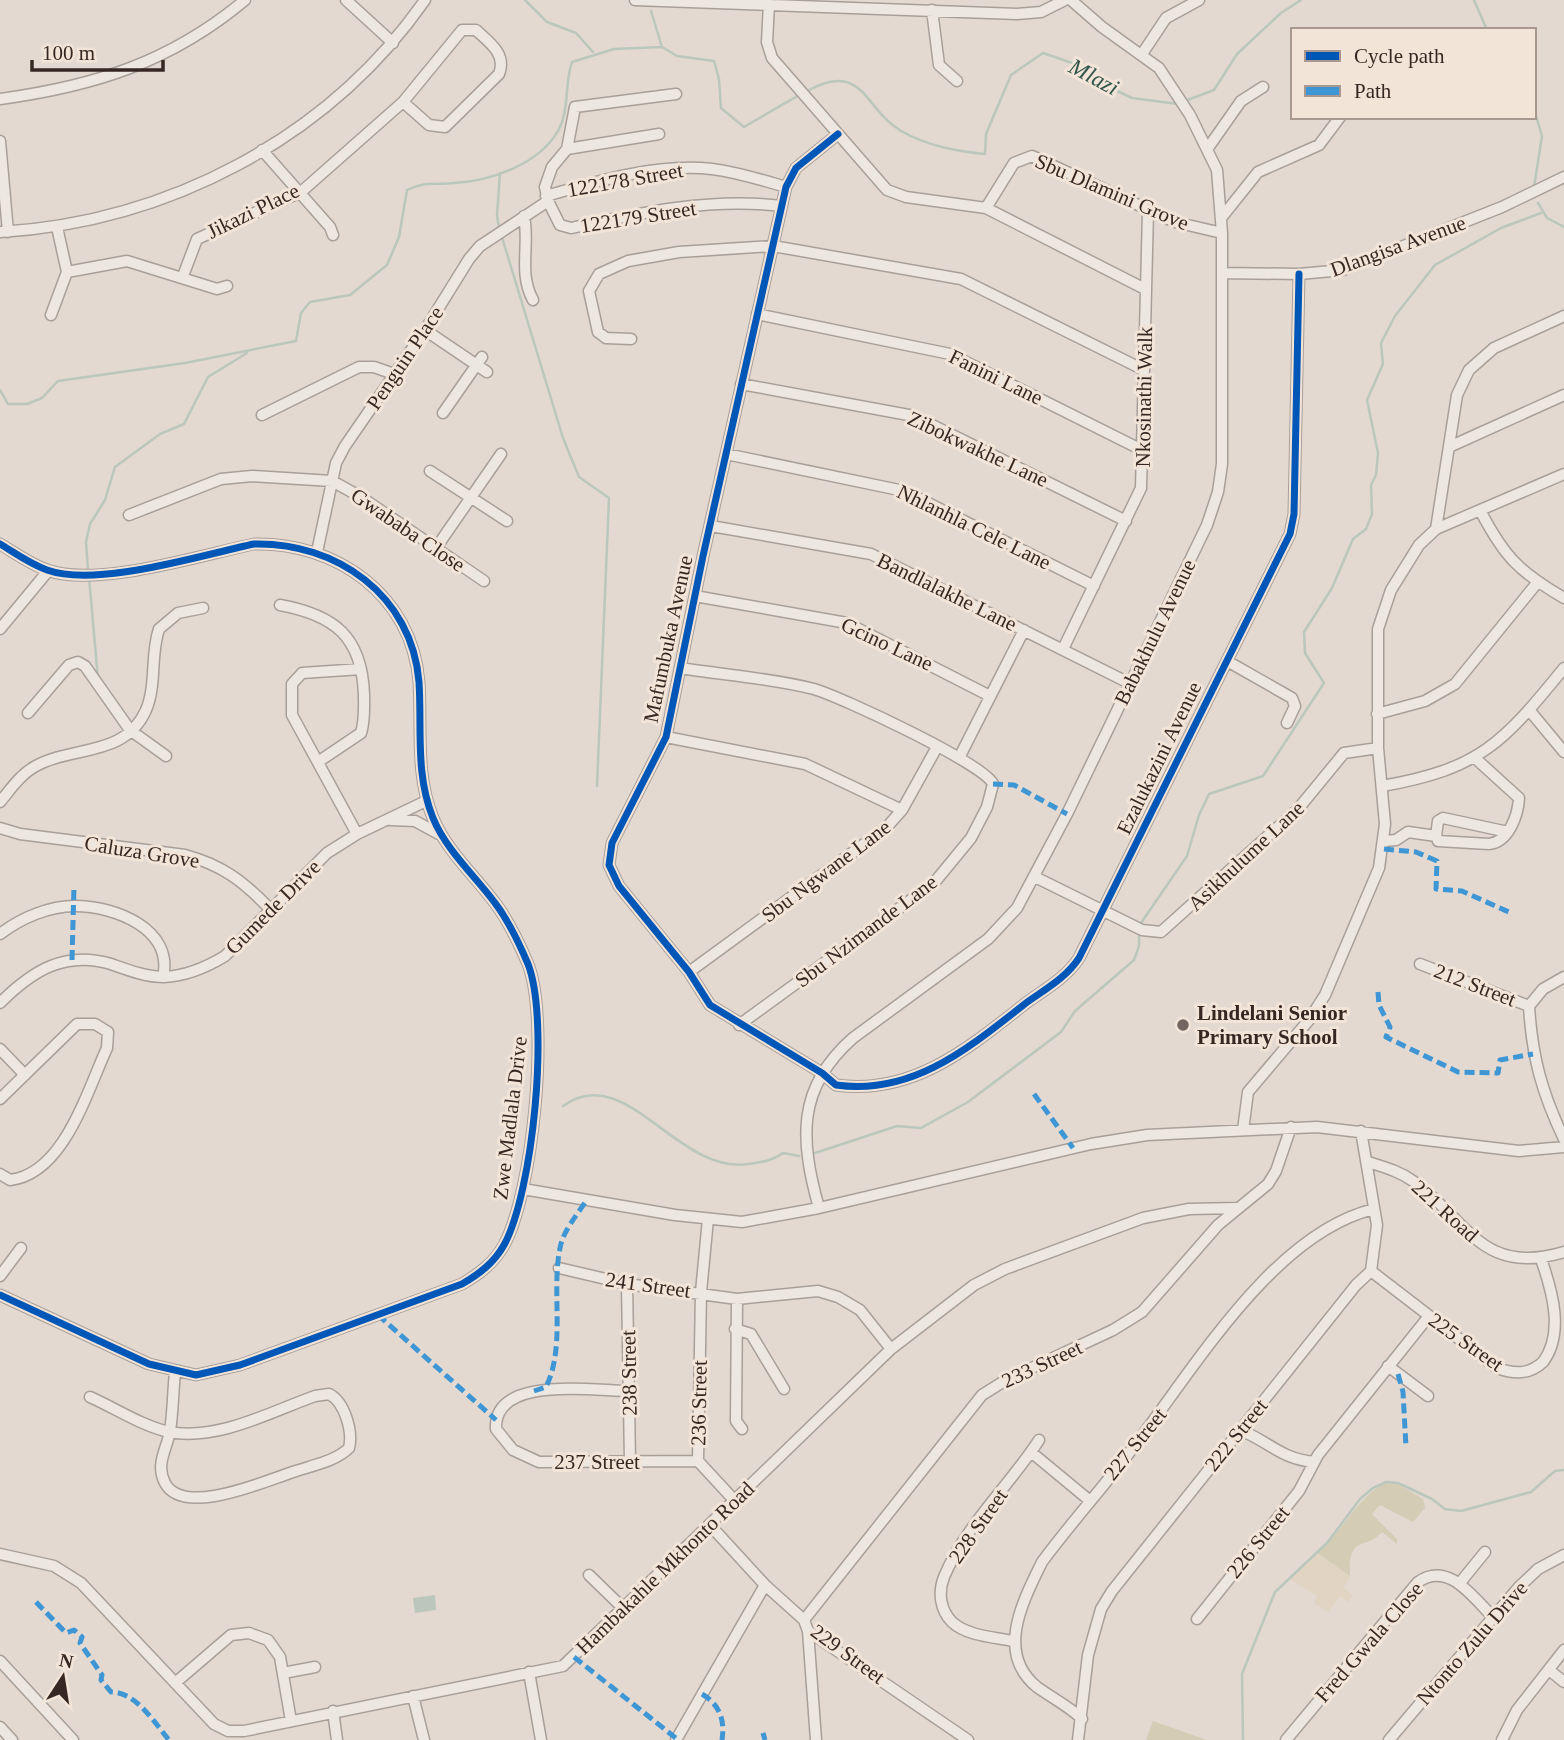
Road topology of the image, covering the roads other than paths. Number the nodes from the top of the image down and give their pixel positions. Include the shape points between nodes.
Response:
1 (246, 0) edge
2 (346, 0) edge
3 (425, 0) edge
4 (635, 0) edge
5 (1065, 0) edge
6 (1071, 0) edge
7 (1199, 0) edge
8 (737, 2) edge
9 (769, 4) junction
10 (878, 4) edge
11 (949, 5) edge
12 (932, 10) junction
13 (393, 43) junction
14 (1142, 54) junction
15 (957, 81) dead end
16 (1263, 87) dead end
17 (676, 94) dead end
18 (0, 99) edge
19 (403, 102) junction
20 (1338, 119) edge
21 (659, 134) dead end
22 (838, 134) junction
23 (0, 141) edge
24 (1208, 148) junction
25 (567, 149) junction
26 (262, 150) junction
27 (1564, 177) edge
28 (786, 187) junction
29 (301, 192) junction
30 (547, 198) junction
31 (781, 206) junction
32 (986, 208) junction
33 (1148, 211) junction
34 (524, 216) junction
35 (1222, 217) junction
36 (57, 227) junction
37 (4, 232) edge
38 (1222, 233) junction
39 (333, 235) dead end
40 (773, 246) junction
41 (67, 272) junction
42 (1222, 274) junction
43 (1299, 274) junction
44 (183, 276) junction
45 (227, 286) dead end
46 (1145, 289) junction
47 (533, 300) dead end
48 (757, 314) junction
49 (51, 315) dead end
50 (1564, 316) edge
51 (425, 330) junction
52 (631, 339) dead end
53 (479, 361) junction
54 (1144, 370) junction
55 (488, 372) dead end
56 (394, 374) junction
57 (741, 384) junction
58 (1564, 395) edge
59 (443, 413) dead end
60 (262, 415) dead end
61 (1449, 447) junction
62 (1144, 451) junction
63 (501, 454) dead end
64 (726, 454) junction
65 (430, 471) dead end
66 (1564, 474) edge
67 (332, 481) junction
68 (470, 496) junction
69 (1481, 512) junction
70 (129, 515) dead end
71 (507, 521) dead end
72 (1126, 521) junction
73 (711, 526) junction
74 (1436, 529) junction
75 (0, 544) edge
76 (436, 548) junction
77 (317, 552) junction
78 (48, 571) junction
79 (484, 581) dead end
80 (1537, 583) junction
81 (1094, 586) junction
82 (695, 596) junction
83 (1564, 598) edge
84 (280, 606) dead end
85 (203, 608) dead end
86 (0, 629) edge
87 (1024, 630) junction
88 (1063, 649) junction
89 (1227, 661) junction
90 (680, 668) junction
91 (1564, 668) edge
92 (361, 669) junction
93 (1131, 684) junction
94 (990, 696) junction
95 (1530, 711) junction
96 (27, 713) dead end
97 (1377, 714) junction
98 (1287, 723) dead end
99 (130, 730) junction
100 (666, 737) junction
101 (937, 747) junction
102 (1378, 748) junction
103 (1564, 752) edge
104 (166, 756) dead end
105 (960, 758) junction
106 (1475, 758) junction
107 (317, 762) junction
108 (1382, 786) junction
109 (426, 801) junction
110 (0, 802) edge
111 (902, 810) junction
112 (387, 820) junction
113 (0, 828) edge
114 (1508, 832) junction
115 (357, 834) junction
116 (442, 836) junction
117 (1437, 836) junction
118 (1385, 841) junction
119 (1035, 877) junction
120 (269, 908) junction
121 (1102, 912) junction
122 (0, 934) edge
123 (1420, 964) dead end
124 (689, 972) junction
125 (163, 977) junction
126 (1564, 977) edge
127 (0, 1003) edge
128 (1529, 1006) junction
129 (739, 1025) junction
130 (0, 1049) edge
131 (822, 1073) junction
132 (25, 1075) junction
133 (0, 1099) edge
134 (1291, 1127) junction
135 (1243, 1129) junction
136 (1361, 1131) junction
137 (1564, 1139) edge
138 (1564, 1147) edge
139 (1368, 1162) junction
140 (0, 1174) edge
141 (523, 1189) junction
142 (819, 1208) junction
143 (1237, 1209) junction
144 (1374, 1209) junction
145 (708, 1219) junction
146 (21, 1248) dead end
147 (1564, 1252) edge
148 (1541, 1259) junction
149 (559, 1268) dead end
150 (1371, 1271) junction
151 (0, 1276) edge
152 (627, 1284) junction
153 (701, 1292) junction
154 (0, 1295) edge
155 (737, 1300) junction
156 (1429, 1316) junction
157 (735, 1329) junction
158 (891, 1349) junction
159 (1388, 1366) junction
160 (175, 1372) junction
161 (784, 1389) dead end
162 (629, 1391) junction
163 (1428, 1396) dead end
164 (90, 1397) dead end
165 (742, 1429) dead end
166 (1240, 1430) junction
167 (170, 1432) junction
168 (1040, 1440) dead end
169 (1031, 1452) junction
170 (698, 1461) junction
171 (630, 1462) junction
172 (1314, 1462) junction
173 (734, 1500) junction
174 (1090, 1500) junction
175 (710, 1525) junction
176 (1485, 1552) dead end
177 (0, 1554) edge
178 (1564, 1555) edge
179 (589, 1575) dead end
180 (1459, 1584) junction
181 (765, 1585) junction
182 (624, 1609) junction
183 (1493, 1616) junction
184 (1197, 1619) dead end
185 (806, 1625) junction
186 (1013, 1641) junction
187 (1564, 1650) edge
188 (0, 1661) edge
189 (315, 1667) dead end
190 (1549, 1670) junction
191 (529, 1672) junction
192 (283, 1673) junction
193 (1564, 1682) edge
194 (175, 1683) junction
195 (413, 1696) junction
196 (333, 1712) junction
197 (1082, 1719) junction
198 (291, 1721) junction
199 (0, 1727) edge
200 (227, 1735) edge
201 (12, 1740) edge
202 (73, 1740) edge
203 (337, 1740) edge
204 (424, 1740) edge
205 (541, 1740) edge
206 (676, 1740) edge
207 (816, 1740) edge
208 (968, 1740) edge
209 (1078, 1740) edge
210 (1286, 1740) edge
211 (1389, 1740) edge
212 (1502, 1740) edge

1 - 18 street via 197,36 130,69 61,91
2 - 13 street
3 - 13 street
4 - 8 street
5 - 11 street via 1031,14
6 - 14 street, Babakhulu Avenue
7 - 14 street via 1167,18
8 - 9 street
9 - 10 street
9 - 22 street via 767,42 772,58
10 - 12 street
11 - 12 street
12 - 15 street via 939,65
13 - 26 street via 320,112
14 - 24 street, Babakhulu Avenue via 1160,68
16 - 24 street via 1241,101
17 - 25 street via 575,107
19 - 19 street, Jikazi Place via 429,125 445,127 499,74 498,50 476,30 462,30
19 - 29 street, Jikazi Place
20 - 35 street via 1318,145 1258,172
21 - 25 street
22 - 28 street, Mafumbuka Avenue via 796,168
22 - 32 street via 887,190
23 - 37 street
24 - 35 street, Babakhulu Avenue via 1217,170
25 - 30 street via 547,177
26 - 29 street
26 - 36 street via 223,174 164,199
27 - 43 street, Dlangisa Avenue via 1502,207 1343,270
28 - 30 street, 122178 Street via 726,171 690,169 599,181
28 - 31 street, Mafumbuka Avenue
29 - 39 street
29 - 44 street, Jikazi Place via 197,239
30 - 31 street, 122179 Street via 560,225 571,228 686,207
30 - 34 street, Penguin Place
31 - 40 street, Mafumbuka Avenue
32 - 33 street, Sbu Dlamini Grove via 1014,163 1032,156
32 - 46 street
33 - 38 street, Sbu Dlamini Grove
33 - 46 street, Nkosinathi Walk
34 - 47 street via 524,277
34 - 51 street, Penguin Place via 468,259
35 - 38 street, Babakhulu Avenue
36 - 37 street
36 - 41 street
38 - 42 street, Babakhulu Avenue
40 - 48 street, Mafumbuka Avenue
40 - 52 street via 663,254 628,261 598,274 589,291 598,332 606,338
40 - 54 street via 961,279
41 - 44 street via 127,261
41 - 49 street
42 - 43 street, Dlangisa Avenue
42 - 93 street, Babakhulu Avenue via 1218,492 1207,525
43 - 89 street, Ezalukazini Avenue via 1293,524
44 - 45 street via 216,289
46 - 54 street, Nkosinathi Walk
48 - 57 street, Mafumbuka Avenue
48 - 62 street, Fanini Lane via 950,354
50 - 61 street via 1494,348 1469,370 1457,395
51 - 53 street
51 - 56 street, Penguin Place
53 - 55 street
53 - 59 street
54 - 62 street, Nkosinathi Walk
56 - 60 street via 359,367
56 - 67 street, Penguin Place via 339,455
57 - 64 street, Mafumbuka Avenue
57 - 72 street, Zibokwakhe Lane via 921,419
58 - 61 street
61 - 74 street
62 - 72 street, Nkosinathi Walk via 1141,488
63 - 68 street
64 - 73 street, Mafumbuka Avenue
64 - 81 street, Nhlanhla Cele Lane via 904,491
65 - 68 street
66 - 69 street
67 - 70 street via 252,476 221,479
67 - 76 street, Gwababa Close
67 - 77 street, Penguin Place
68 - 71 street
68 - 76 street
69 - 74 street
69 - 80 street via 1511,562
72 - 81 street, Nkosinathi Walk
73 - 82 street, Mafumbuka Avenue
73 - 87 street, Bandlalakhe Lane via 871,554
74 - 97 street via 1419,545 1385,604 1376,646
75 - 78 street, Zwe Madlala Drive
76 - 79 street, Gwababa Close
77 - 78 street, Zwe Madlala Drive via 254,544 110,574
77 - 109 street, Zwe Madlala Drive via 359,573 381,593 407,635 419,681
78 - 86 street
80 - 83 street
80 - 97 street via 1455,684 1425,701
81 - 88 street, Nkosinathi Walk
82 - 90 street, Mafumbuka Avenue
82 - 94 street, Gcino Lane via 847,622
84 - 92 street via 306,610 331,622 350,642
85 - 99 street via 177,613 159,629 151,696 144,714
87 - 88 street, Bandlalakhe Lane
87 - 94 street
88 - 93 street, Bandlalakhe Lane
89 - 98 street via 1292,698 1295,706
89 - 121 street, Ezalukazini Avenue
90 - 100 street, Mafumbuka Avenue
90 - 101 street via 812,689 864,709
91 - 95 street
92 - 107 street via 365,709 361,733
92 - 107 street via 311,671 292,684 292,715
93 - 119 street, Babakhulu Avenue
94 - 105 street
95 - 103 street
95 - 106 street
96 - 99 street via 69,665 78,662
97 - 102 street
99 - 104 street
99 - 110 street via 110,745 36,765
100 - 111 street via 805,764
100 - 124 street, Mafumbuka Avenue via 612,843 609,865 619,886
101 - 105 street
101 - 111 street, Sbu Ngwane Lane
102 - 108 street
102 - 121 street, Asikhulume Lane via 1344,753 1298,809 1166,930 1149,932
105 - 129 street, Sbu Nzimande Lane via 987,774 993,784 971,838 933,883
106 - 108 street via 1433,776
106 - 114 street via 1519,797
107 - 115 street
108 - 118 street
109 - 112 street, Gumede Drive
109 - 116 street, Zwe Madlala Drive
111 - 124 street, Sbu Ngwane Lane via 886,828
112 - 115 street, Gumede Drive
112 - 116 street via 415,821
113 - 120 street, Caluza Grove via 185,855 243,881
114 - 117 street via 1497,842 1482,844 1438,841
114 - 117 street via 1449,818 1438,821
115 - 120 street, Gumede Drive via 327,853
116 - 141 street, Zwe Madlala Drive via 501,911 529,967 540,1049
117 - 118 street via 1408,832
118 - 135 street via 1380,868 1333,979 1309,1020 1248,1092
119 - 121 street, Asikhulume Lane
119 - 131 street, Babakhulu Avenue via 998,930 853,1038
120 - 125 street, Gumede Drive via 225,956 187,974
121 - 131 street, Ezalukazini Avenue via 1073,967 950,1061 901,1081 865,1087 836,1085
122 - 125 street via 51,910 75,906 106,909 153,934 164,954
123 - 128 street, 212 Street
124 - 129 street, Mafumbuka Avenue via 710,1005
125 - 127 street, Gumede Drive via 99,961 63,961 31,974
126 - 128 street via 1543,989
128 - 137 street via 1543,1096
129 - 131 street, Mafumbuka Avenue
130 - 132 street
131 - 142 street, Babakhulu Avenue via 805,1126 807,1166
132 - 133 street
132 - 140 street via 77,1024 95,1024 108,1032 107,1048 55,1155 19,1179
134 - 135 street
134 - 136 street
134 - 143 street, 233 Street via 1268,1184
135 - 142 street via 1115,1139
136 - 138 street via 1518,1151
136 - 139 street
139 - 144 street
139 - 148 street, 221 Road via 1415,1182 1460,1228 1485,1246 1514,1257
141 - 145 street
141 - 160 street, Zwe Madlala Drive via 503,1247 492,1262 462,1284 215,1373
142 - 145 street via 742,1222
143 - 158 street, Hambakahle Mkhonto Road via 1189,1209 1143,1217 1005,1269 974,1285
143 - 185 street, 233 Street via 1142,1312 982,1395
144 - 150 street via 1376,1243
144 - 174 street, 227 Street via 1325,1228 1268,1276
145 - 153 street, 236 Street
146 - 151 street
147 - 148 street, 221 Road
148 - 156 street, 225 Street via 1560,1328 1552,1354 1538,1367 1511,1373 1497,1368
149 - 152 street, 241 Street
150 - 156 street, 225 Street
150 - 166 street, 222 Street
152 - 153 street, 241 Street
152 - 162 street, 238 Street
153 - 155 street, 241 Street
153 - 170 street, 236 Street
154 - 160 street, Zwe Madlala Drive via 125,1354
155 - 157 street
155 - 158 street, 241 Street via 805,1290 828,1294 860,1310
156 - 159 street, 226 Street
157 - 161 street via 751,1334
157 - 165 street via 736,1421
158 - 173 street, Hambakahle Mkhonto Road
159 - 163 street
159 - 172 street, 226 Street
160 - 167 street
162 - 171 street, 238 Street
162 - 171 street, 237 Street via 534,1391 507,1400 496,1429 502,1440 526,1458 552,1464
164 - 167 street
166 - 172 street via 1266,1441 1291,1460
166 - 197 street, 222 Street via 1101,1609 1088,1655
167 - 167 street via 161,1473 169,1489 187,1496 230,1494 326,1461 345,1452 351,1436 338,1401 323,1394 210,1432
168 - 169 street, 228 Street
169 - 174 street
169 - 186 street, 228 Street via 957,1553 940,1592 945,1612 958,1626
170 - 171 street, 237 Street
170 - 173 street, 236 Street
172 - 184 street, 226 Street via 1299,1491
173 - 175 street, Hambakahle Mkhonto Road
174 - 186 street, 227 Street via 1042,1562 1021,1609
175 - 181 street, 229 Street
175 - 182 street, Hambakahle Mkhonto Road
176 - 180 street
177 - 194 street, Hambakahle Mkhonto Road via 67,1572
178 - 183 street, Ntonto Zulu Drive via 1538,1569
179 - 182 street
180 - 183 street, Fred Gwala Close
180 - 210 street, Fred Gwala Close via 1437,1574 1418,1582
181 - 185 street, 229 Street
181 - 206 street
182 - 191 street, Hambakahle Mkhonto Road via 563,1666
183 - 211 street, Ntonto Zulu Drive
185 - 207 street
185 - 208 street, 229 Street
186 - 197 street via 1027,1677
187 - 190 street
188 - 202 street
189 - 192 street
190 - 193 street
190 - 212 street via 1517,1710
191 - 195 street, Hambakahle Mkhonto Road
191 - 205 street
192 - 194 street via 280,1657 268,1640 237,1633
192 - 198 street
194 - 200 street, Hambakahle Mkhonto Road
195 - 196 street, Hambakahle Mkhonto Road
195 - 204 street
196 - 198 street, Hambakahle Mkhonto Road
196 - 203 street
197 - 209 street, 222 Street
198 - 200 street, Hambakahle Mkhonto Road
199 - 201 street

